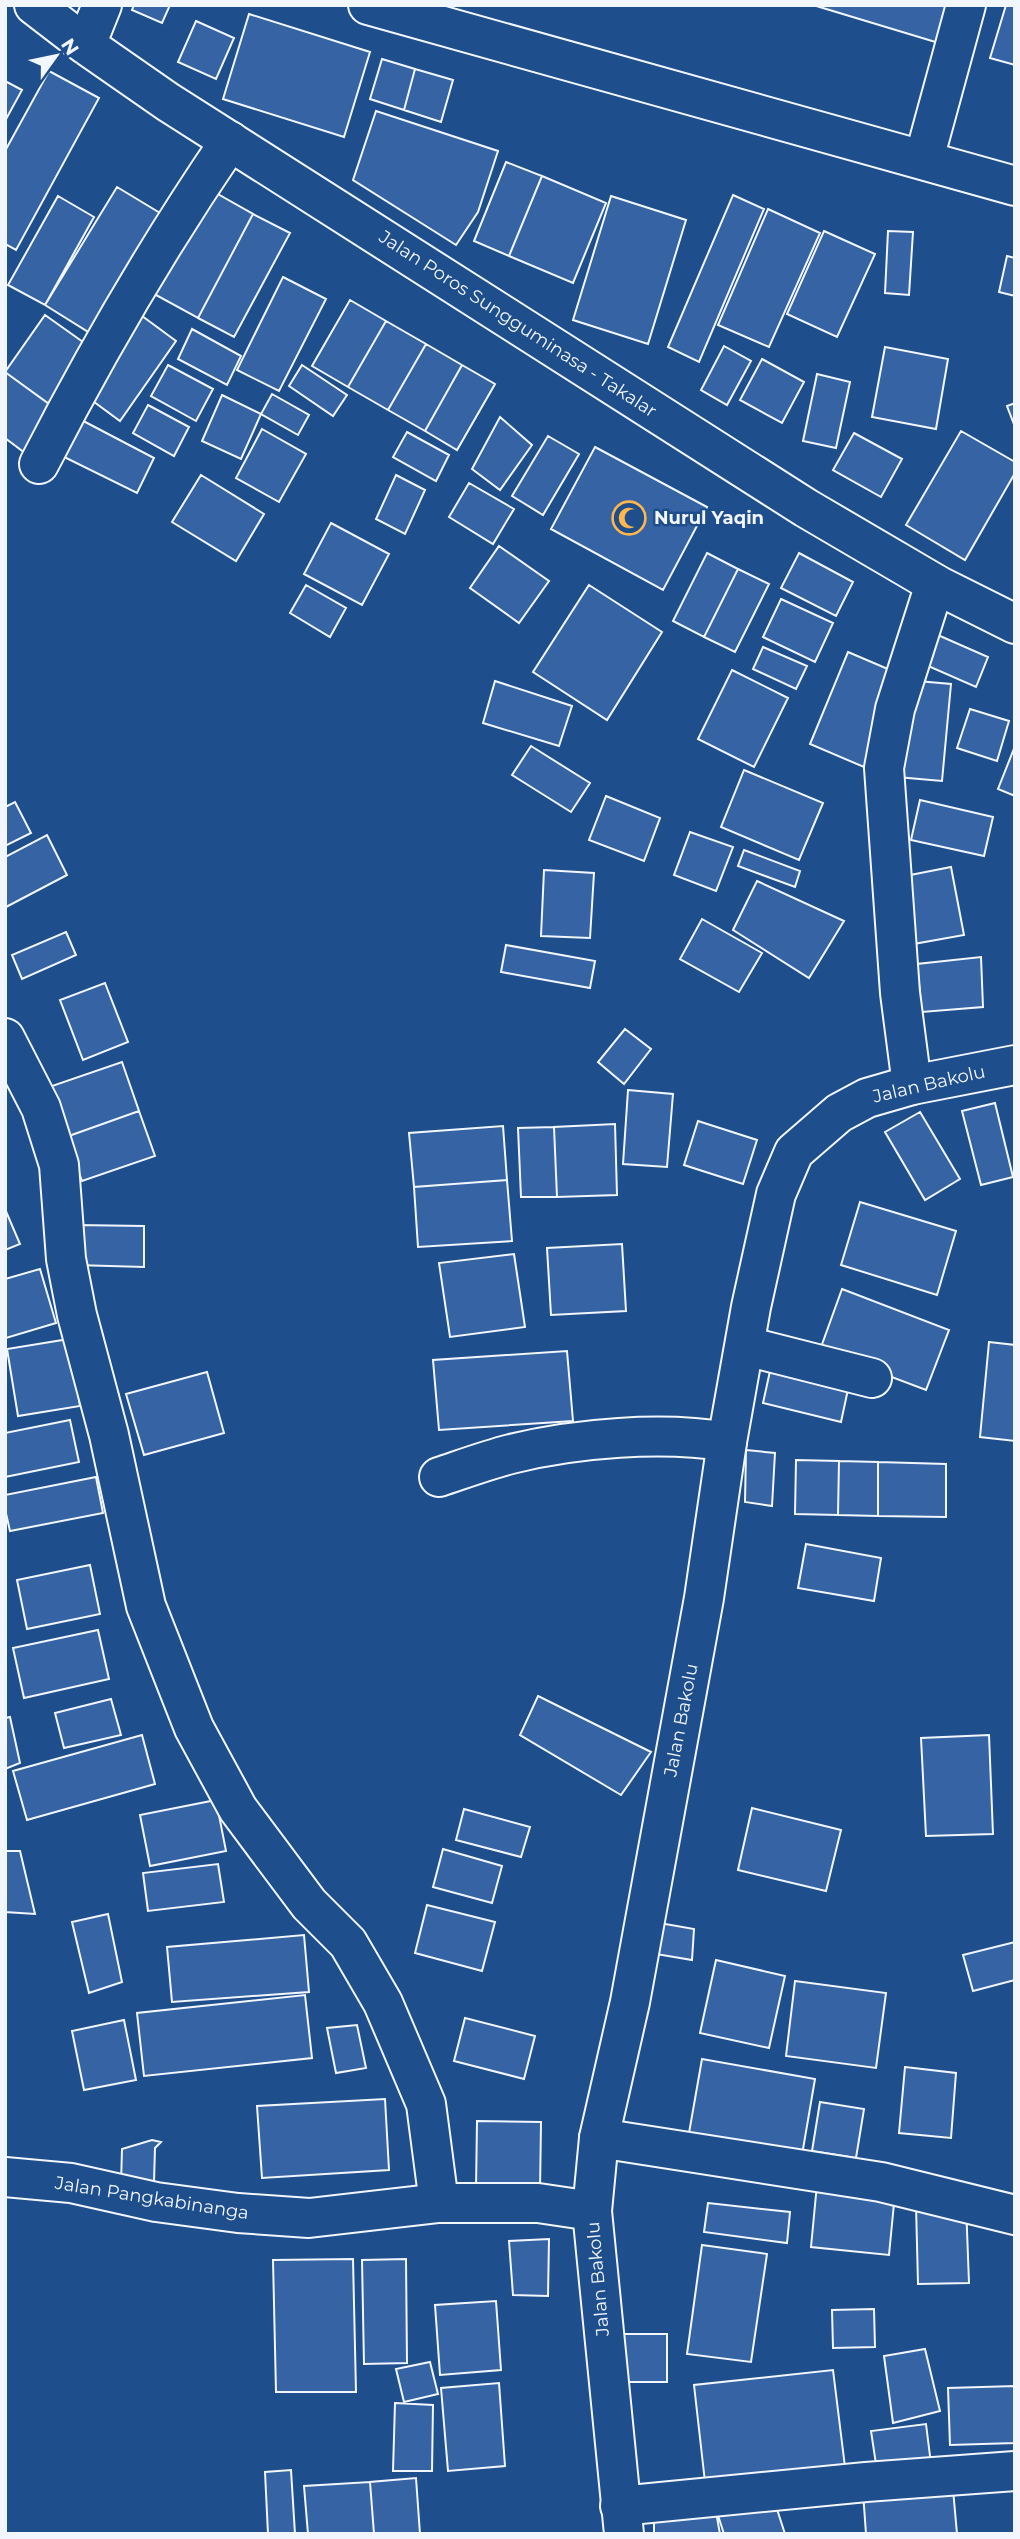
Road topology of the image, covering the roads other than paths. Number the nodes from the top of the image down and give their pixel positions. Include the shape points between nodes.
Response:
1 (34, 5) edge
2 (102, 5) edge
3 (368, 5) edge
4 (966, 5) edge
5 (86, 46) junction
6 (230, 141) junction
7 (924, 159) junction
8 (1015, 186) edge
9 (39, 464) dead end
10 (935, 584) junction
11 (1015, 624) edge
12 (5, 1038) edge
13 (1015, 1065) edge
14 (910, 1067) junction
15 (746, 1346) junction
16 (872, 1378) dead end
17 (721, 1441) junction
18 (439, 1476) dead end
19 (599, 2138) junction
20 (5, 2177) edge
21 (439, 2203) junction
22 (564, 2207) junction
23 (1015, 2215) edge
24 (1015, 2471) edge
25 (622, 2520) edge

1 - 5 main road, Jalan Poros Sungguminasa - Takalar
2 - 5 main road
3 - 7 main road
4 - 7 main road
5 - 6 main road, Jalan Poros Sungguminasa - Takalar
6 - 9 main road via 89,366
6 - 10 main road, Jalan Poros Sungguminasa - Takalar via 806,508
7 - 8 main road
10 - 11 main road, Jalan Poros Sungguminasa - Takalar
10 - 14 main road via 895,709 884,768 900,993
12 - 21 main road via 41,1108 59,1165 66,1259 146,1606 194,1728 238,1809 309,1904 348,1943 383,2003 426,2104
13 - 14 main road, Jalan Bakolu
14 - 15 main road, Jalan Bakolu via 839,1113 794,1152 776,1194
15 - 16 main road
15 - 17 main road, Jalan Bakolu
17 - 18 main road via 677,1436 562,1443
17 - 19 main road, Jalan Bakolu via 704,1598 630,2002
19 - 22 main road, Jalan Bakolu
19 - 23 main road via 881,2182
20 - 21 main road, Jalan Pangkabinanga via 71,2183 183,2206 309,2218
21 - 22 main road, Jalan Pangkabinanga
22 - 25 main road, Jalan Bakolu
24 - 25 main road via 852,2483

